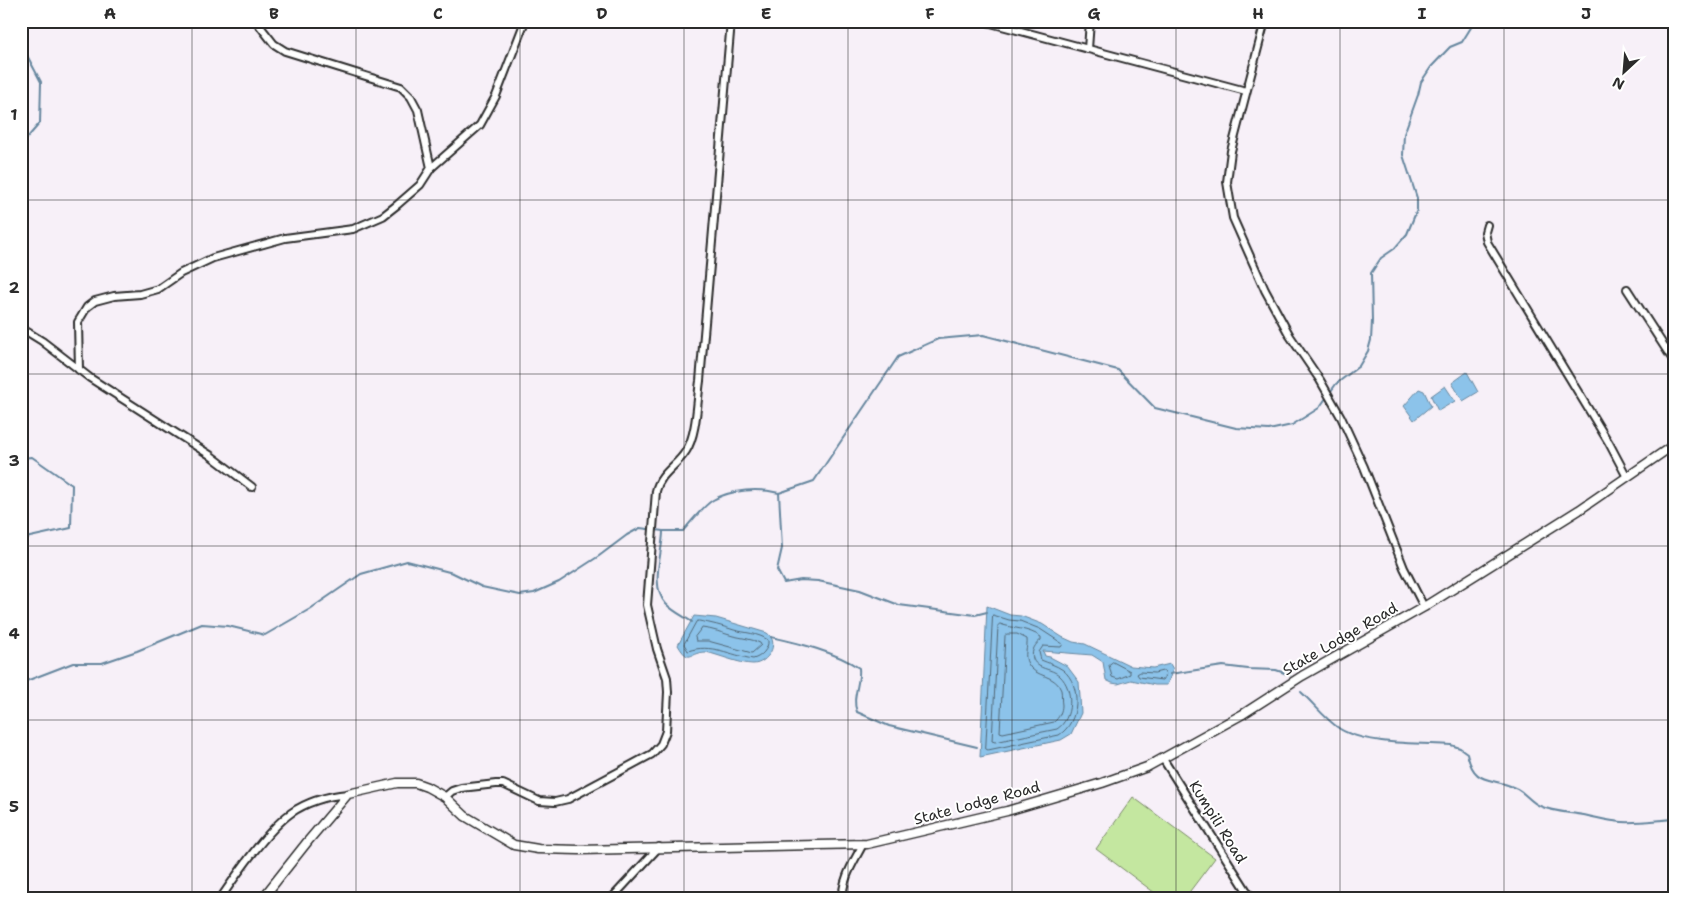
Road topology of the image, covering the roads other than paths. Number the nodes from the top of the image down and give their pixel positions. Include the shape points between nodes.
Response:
1 (256, 21) edge
2 (525, 21) edge
3 (731, 21) edge
4 (983, 21) edge
5 (1090, 21) edge
6 (1265, 21) edge
7 (1088, 49) junction
8 (1246, 91) junction
9 (431, 168) junction
10 (1486, 226) dead end
11 (1627, 289) dead end
12 (21, 328) edge
13 (1675, 363) edge
14 (79, 370) junction
15 (1675, 444) edge
16 (1627, 477) junction
17 (252, 487) dead end
18 (1424, 607) junction
19 (1163, 758) junction
20 (348, 794) junction
21 (445, 797) junction
22 (863, 844) junction
23 (659, 848) junction
24 (220, 899) edge
25 (262, 899) edge
26 (611, 899) edge
27 (843, 899) edge
28 (1252, 899) edge

1 - 9 street via 274,44 285,51 401,87 418,110
2 - 9 street via 496,96 480,125
3 - 21 street via 700,381 692,439 687,450 658,483 652,536 647,605 667,678 664,737 652,754 561,802 539,801 503,784 461,788
4 - 7 street
5 - 7 street
6 - 8 street
7 - 8 street
8 - 18 street via 1227,182 1233,218 1257,274 1286,328 1341,417 1404,568
9 - 14 street via 420,185 383,216 367,224 344,231 285,238 213,258 181,273 158,289 95,301 86,307 78,322
10 - 16 street via 1487,242 1610,443
11 - 13 street
12 - 14 street
14 - 17 street via 202,450
15 - 16 street, State Lodge Road
16 - 18 street, State Lodge Road
18 - 19 street, State Lodge Road
19 - 22 street, State Lodge Road via 1102,783 1007,811
19 - 28 street, Kumpili Road
20 - 21 street, State Lodge Road via 397,783 416,783
20 - 24 street via 314,800 290,814 257,849
20 - 25 street
21 - 23 street, State Lodge Road via 465,816 514,845 579,850
22 - 23 street, State Lodge Road
22 - 27 street via 850,871
23 - 26 street

